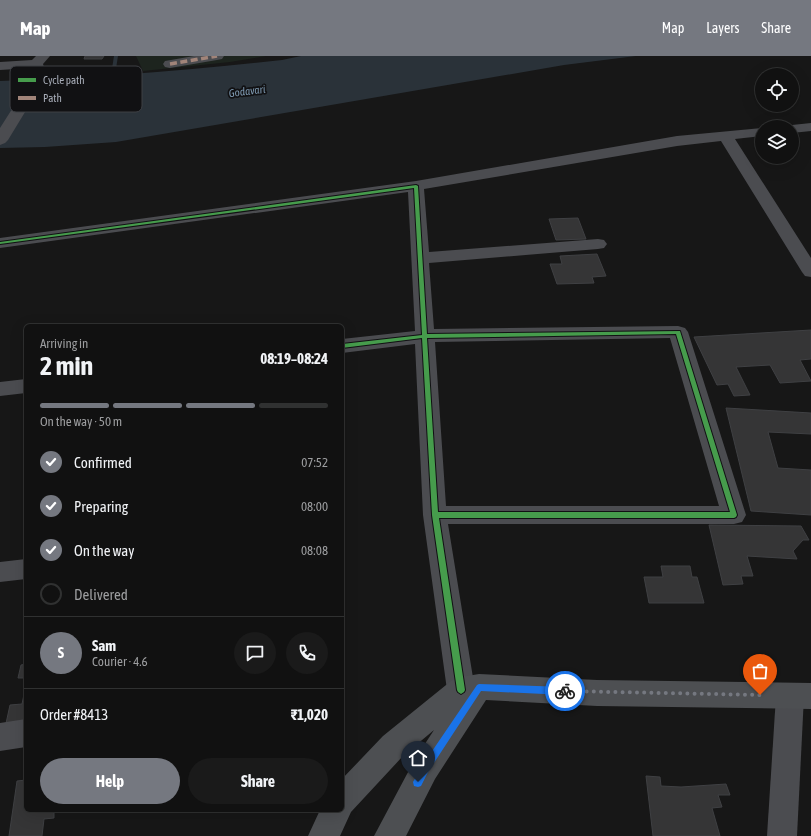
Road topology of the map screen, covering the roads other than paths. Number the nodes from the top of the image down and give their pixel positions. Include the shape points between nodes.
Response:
1 (217, 56) edge
2 (170, 64) dead end
3 (39, 65) edge
4 (0, 66) edge
5 (15, 112) edge
6 (811, 127) edge
7 (799, 128) edge
8 (755, 133) edge
9 (725, 136) junction
10 (0, 140) edge
11 (416, 186) junction
12 (0, 243) edge
13 (598, 244) dead end
14 (420, 258) junction
15 (811, 272) edge
16 (425, 336) junction
17 (344, 346) edge
18 (24, 386) edge
19 (0, 389) edge
20 (435, 515) junction
21 (24, 568) edge
22 (0, 572) edge
23 (470, 689) junction
24 (800, 696) edge
25 (24, 733) edge
26 (0, 736) edge
27 (344, 800) edge
28 (336, 812) edge
29 (323, 836) edge
30 (389, 836) edge
31 (782, 836) edge

1 - 2 street
3 - 4 street
5 - 10 street
6 - 7 street
8 - 9 street
9 - 11 street via 677,141
9 - 15 street
11 - 12 street
11 - 14 street
13 - 14 street
14 - 16 street
16 - 17 street
16 - 20 street
16 - 20 street via 678,332 734,515
18 - 19 street
20 - 23 street
21 - 22 street
23 - 24 main road
23 - 27 main road via 393,746
23 - 30 main road
24 - 31 street
25 - 26 street
28 - 29 main road

